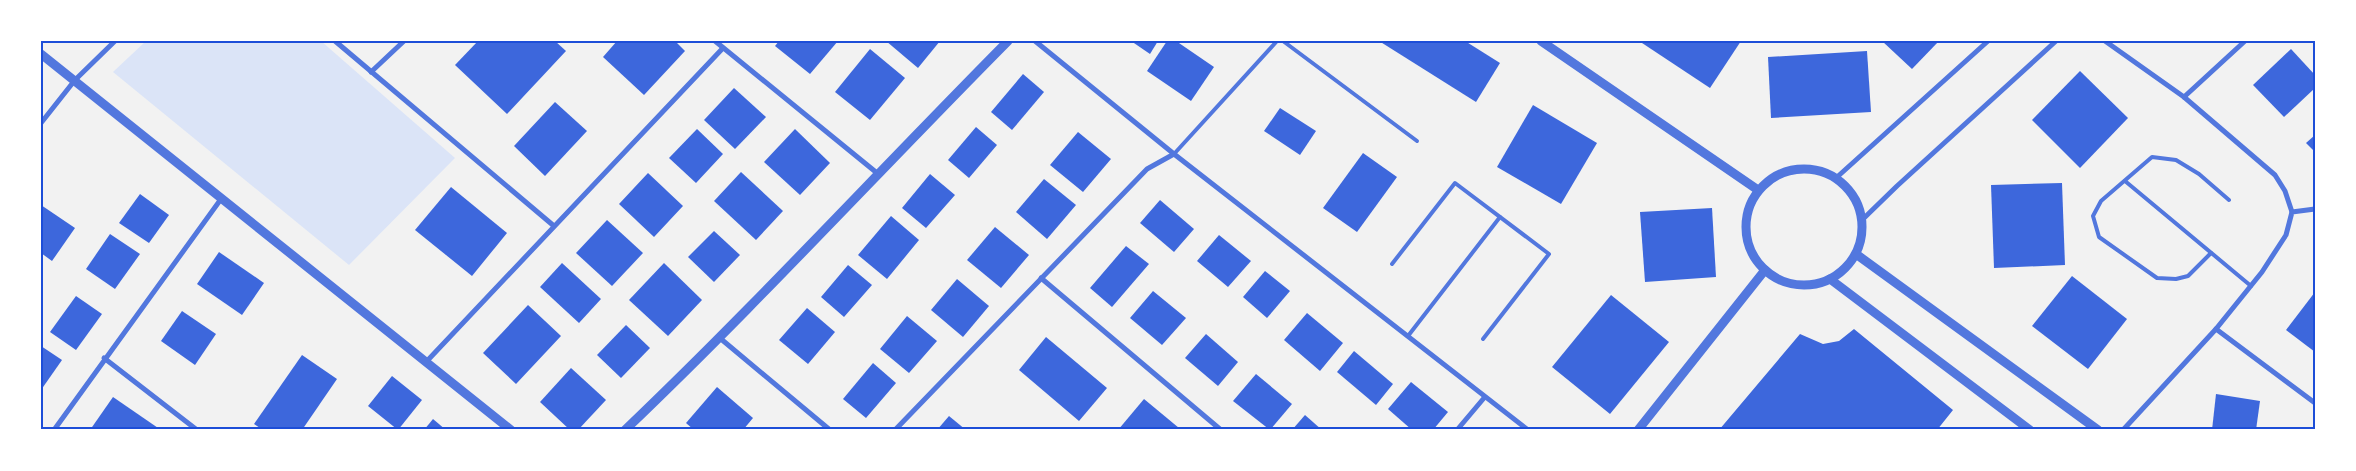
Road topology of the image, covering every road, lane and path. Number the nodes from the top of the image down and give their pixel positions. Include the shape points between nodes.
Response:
1 (115, 41) edge
2 (335, 41) edge
3 (404, 41) edge
4 (715, 41) edge
5 (1008, 41) edge
6 (1034, 41) edge
7 (1277, 41) edge
8 (1283, 41) edge
9 (1541, 41) edge
10 (1988, 41) edge
11 (2056, 41) edge
12 (2105, 41) edge
13 (2245, 41) edge
14 (723, 48) junction
15 (41, 54) edge
16 (371, 72) junction
17 (75, 80) junction
18 (2184, 97) junction
19 (41, 123) edge
20 (1417, 141) dead end
21 (1174, 154) junction
22 (877, 174) junction
23 (1836, 178) junction
24 (2125, 181) junction
25 (1758, 190) junction
26 (221, 198) junction
27 (2228, 200) dead end
28 (2315, 208) edge
29 (2292, 212) junction
30 (1500, 217) junction
31 (1862, 220) junction
32 (554, 226) junction
33 (2211, 253) junction
34 (1856, 254) junction
35 (1392, 264) dead end
36 (1765, 270) junction
37 (1041, 278) junction
38 (1830, 279) junction
39 (2251, 286) junction
40 (2216, 328) junction
41 (1408, 336) junction
42 (720, 339) junction
43 (1483, 339) dead end
44 (104, 358) junction
45 (427, 361) junction
46 (1484, 398) junction
47 (2315, 403) edge
48 (1215, 424) junction
49 (54, 430) edge
50 (197, 430) edge
51 (511, 430) edge
52 (625, 430) edge
53 (830, 430) edge
54 (895, 430) edge
55 (1210, 430) edge
56 (1222, 430) edge
57 (1456, 430) edge
58 (1528, 430) edge
59 (1638, 430) edge
60 (2030, 430) edge
61 (2098, 430) edge
62 (2122, 430) edge

1 - 17 street
2 - 16 street
3 - 16 street
4 - 14 street
5 - 22 street
6 - 21 street
7 - 21 lane
8 - 20 lane
9 - 25 street
10 - 23 street
11 - 31 street
12 - 18 street
13 - 18 street
14 - 22 street
14 - 32 street
15 - 17 street
16 - 32 street
17 - 19 street
17 - 26 street
18 - 29 street via 2275,175
21 - 37 street via 1147,169
21 - 41 street
22 - 42 street
23 - 25 street via 1804,168 1779,175
23 - 31 street via 1858,203
24 - 27 lane via 2152,157 2176,160 2199,174
24 - 33 lane
24 - 33 lane via 2101,201 2093,216 2099,237 2157,278 2188,276
25 - 36 street via 1750,202 1745,231 1748,246
26 - 44 street
26 - 45 street
28 - 29 street
29 - 39 street via 2286,235
30 - 35 lane via 1455,183
30 - 41 lane
30 - 43 lane via 1549,254
31 - 34 street via 1862,237
32 - 45 street
33 - 39 lane
34 - 38 street via 1841,273
34 - 61 street
36 - 38 street via 1779,280 1796,285 1813,285
36 - 59 street
37 - 48 street
37 - 54 street
38 - 60 street
39 - 40 street
40 - 47 street
40 - 62 street
41 - 46 street
42 - 52 street
42 - 53 street
44 - 49 street
44 - 50 street
45 - 51 street
46 - 57 street
46 - 58 street
48 - 55 street
48 - 56 street

